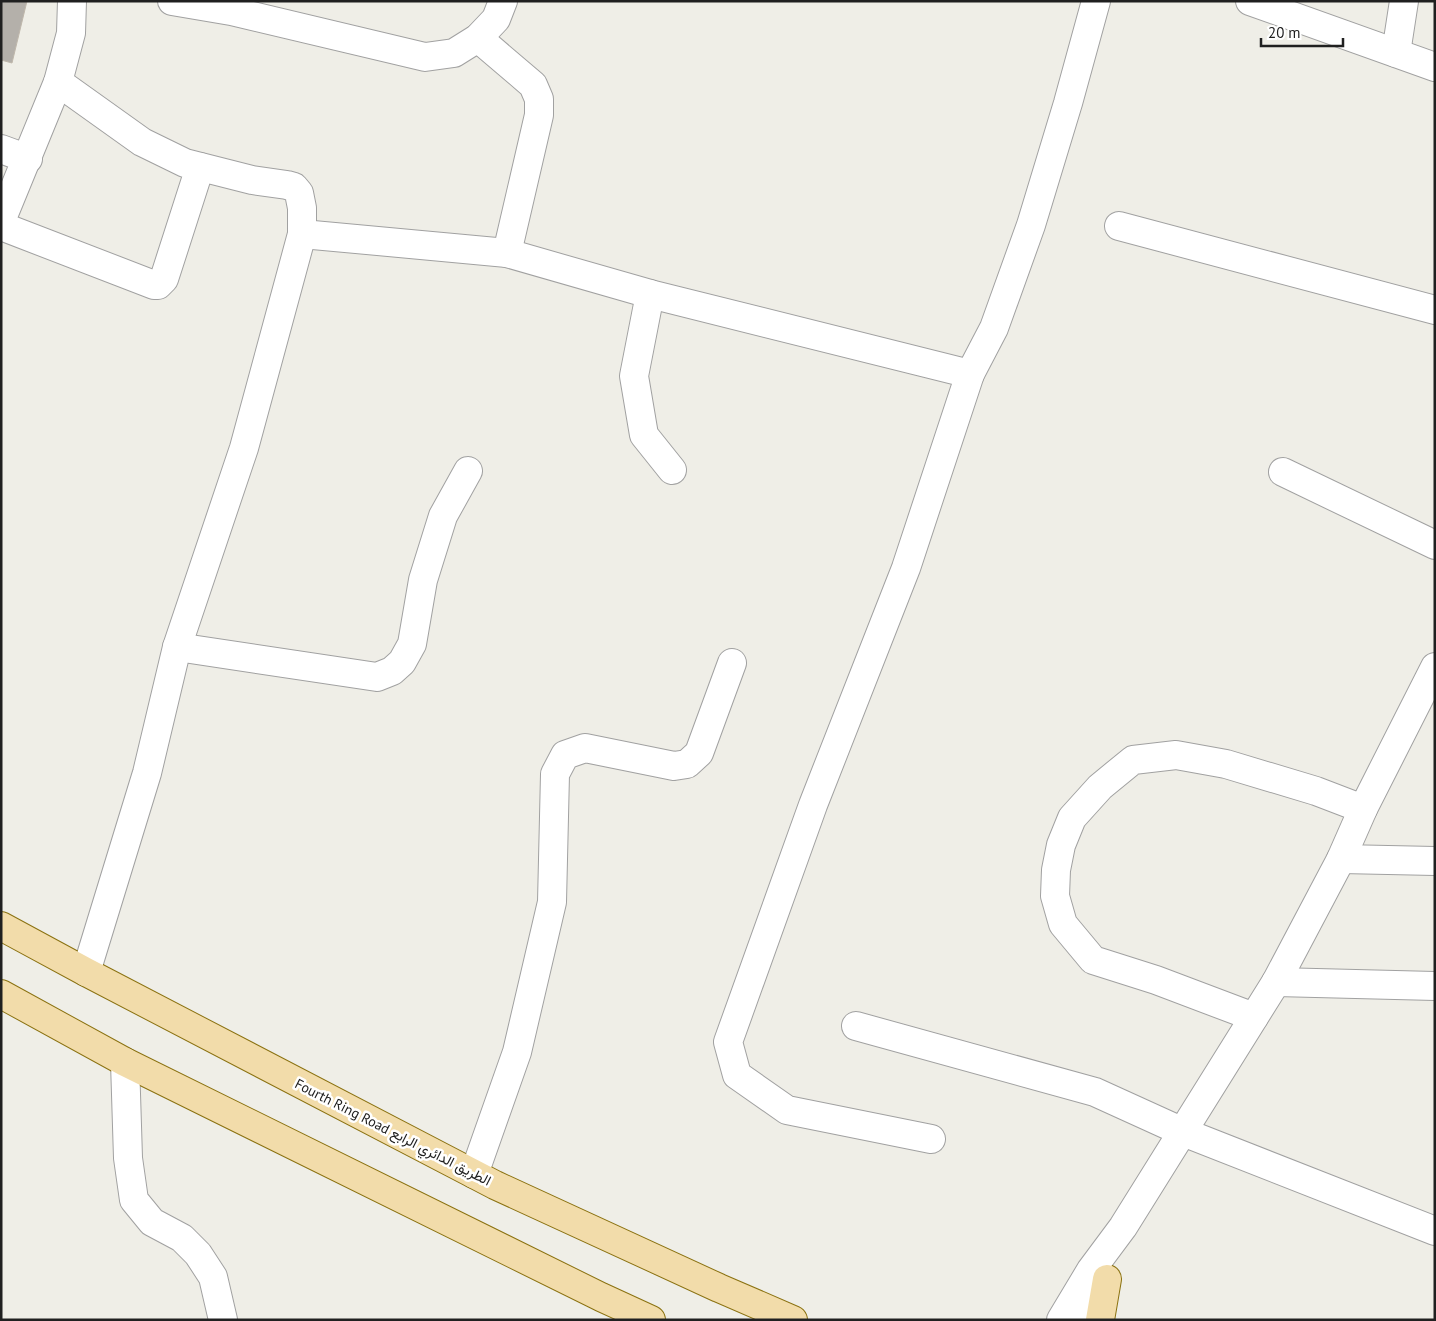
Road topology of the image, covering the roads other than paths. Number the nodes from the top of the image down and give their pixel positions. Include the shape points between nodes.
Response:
1 (72, 1) edge
2 (172, 1) edge
3 (503, 1) edge
4 (1096, 1) edge
5 (1250, 1) edge
6 (1404, 1) edge
7 (478, 38) junction
8 (1396, 53) junction
9 (1435, 67) edge
10 (58, 82) junction
11 (1, 149) edge
12 (28, 159) junction
13 (200, 167) junction
14 (1, 221) edge
15 (1, 226) edge
16 (1119, 226) dead end
17 (302, 234) junction
18 (507, 253) junction
19 (650, 294) junction
20 (1435, 310) edge
21 (970, 374) junction
22 (672, 470) dead end
23 (468, 471) dead end
24 (1283, 472) dead end
25 (1435, 545) edge
26 (177, 647) junction
27 (732, 663) dead end
28 (1435, 667) edge
29 (1363, 809) junction
30 (1341, 859) junction
31 (1435, 861) edge
32 (1, 926) edge
33 (86, 972) junction
34 (1276, 982) junction
35 (1435, 986) edge
36 (1, 994) edge
37 (1254, 1017) junction
38 (856, 1026) dead end
39 (125, 1062) junction
40 (1183, 1132) junction
41 (931, 1139) dead end
42 (474, 1174) junction
43 (1123, 1227) junction
44 (1435, 1231) edge
45 (1106, 1279) junction
46 (223, 1320) edge
47 (651, 1320) edge
48 (793, 1320) edge
49 (1060, 1320) edge
50 (1085, 1320) edge
51 (1100, 1320) edge

1 - 10 street via 71,33
2 - 7 street via 231,11 425,56 454,52
3 - 7 street via 496,19
4 - 21 street via 1031,225 994,328
5 - 8 street
6 - 8 street
7 - 18 street via 533,85 540,99
8 - 9 street
10 - 12 street
10 - 13 street via 142,142
11 - 12 street
12 - 14 street
13 - 15 street via 164,279 158,285
13 - 17 street via 294,187 299,193 302,208
16 - 20 street
17 - 18 street
17 - 26 street via 244,448
18 - 19 street
19 - 21 street
19 - 22 street via 634,376 644,435
21 - 41 street via 906,568 814,805 728,1042 737,1075 788,1110
23 - 26 street via 443,516 423,580 412,644 402,662 392,671 377,677
24 - 25 street
26 - 33 street via 147,773
27 - 42 street via 699,753 687,764 674,766 585,748 565,754 555,774 552,902 517,1052
28 - 29 street
29 - 30 street
29 - 37 street via 1226,764 1176,755 1134,760 1100,786 1072,818 1061,845 1055,896 1063,924 1093,960
30 - 31 street
30 - 34 street
32 - 33 main road, Fourth Ring Road الطريق الدائري الرابع
33 - 42 main road, Fourth Ring Road الطريق الدائري الرابع
34 - 35 street
34 - 37 street
36 - 39 main road
37 - 40 street
38 - 40 street via 1095,1092
39 - 46 street via 128,1158 134,1200 152,1222 182,1238 198,1254 213,1277
39 - 47 main road
40 - 43 street
40 - 44 street
42 - 48 main road, Fourth Ring Road الطريق الدائري الرابع
43 - 45 street
43 - 49 street
45 - 50 street
45 - 51 main road

